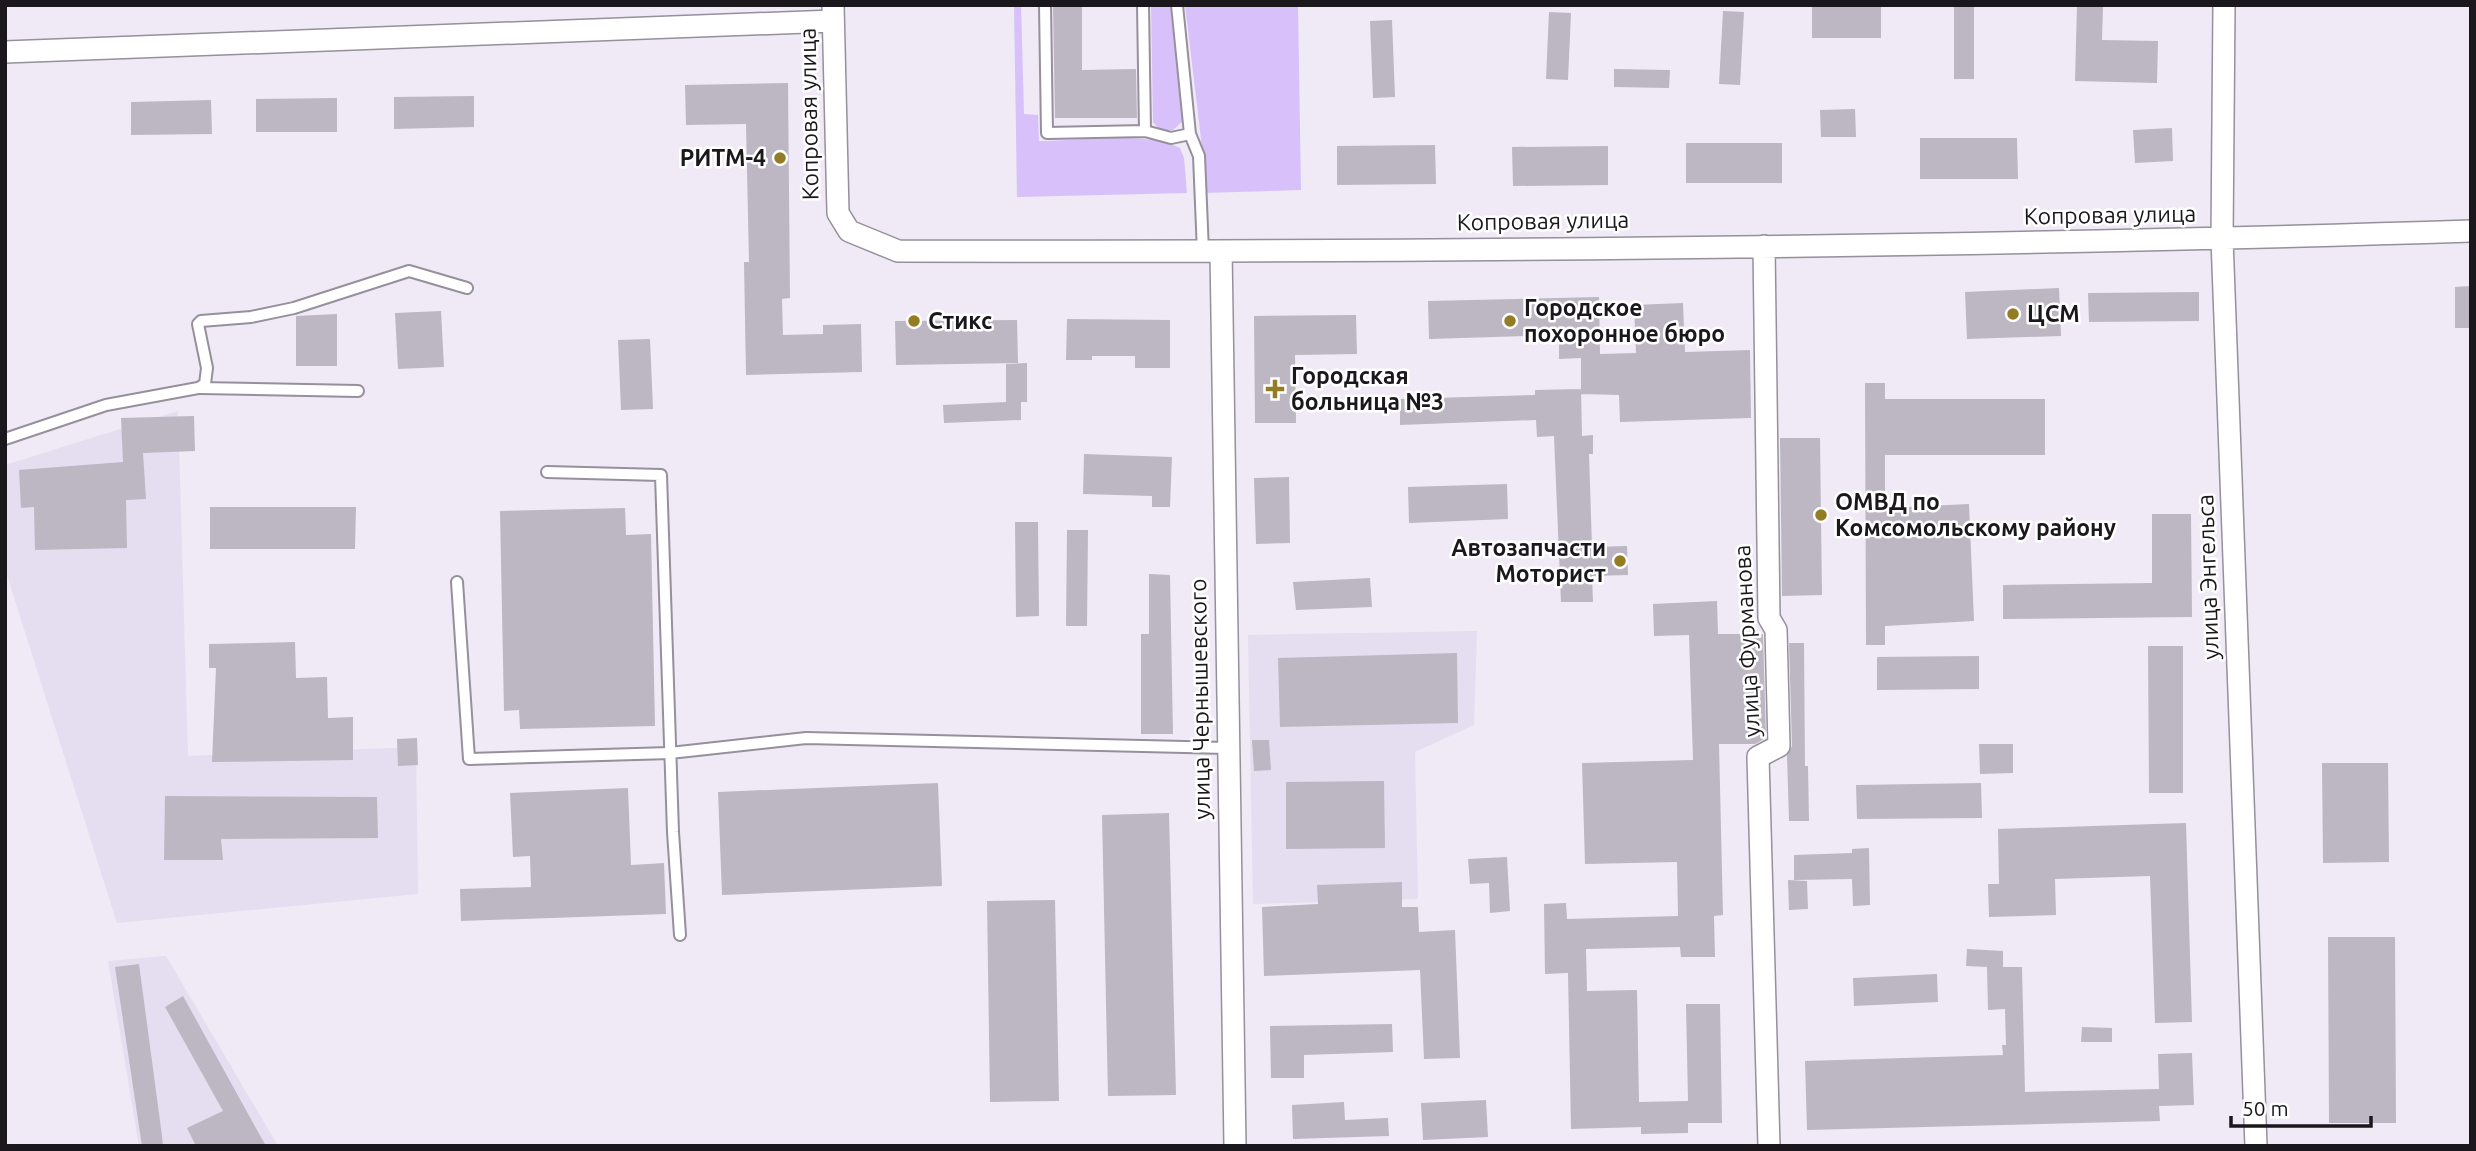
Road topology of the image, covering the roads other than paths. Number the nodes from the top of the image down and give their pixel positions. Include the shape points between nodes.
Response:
1 (1045, 5) edge
2 (1143, 5) edge
3 (1177, 5) edge
4 (2224, 5) edge
5 (833, 13) edge
6 (5, 52) edge
7 (1145, 131) junction
8 (1190, 134) junction
9 (2471, 231) edge
10 (2221, 239) junction
11 (1764, 246) junction
12 (1212, 251) junction
13 (467, 288) dead end
14 (198, 388) junction
15 (358, 391) dead end
16 (5, 439) edge
17 (547, 472) dead end
18 (457, 582) dead end
19 (1227, 748) junction
20 (670, 753) junction
21 (680, 935) dead end
22 (1235, 1146) edge
23 (1769, 1146) edge
24 (2256, 1146) edge

1 - 7 lane via 1047,133
2 - 7 lane
3 - 8 lane
4 - 10 street, улица Энгельса
5 - 6 street
5 - 12 street, Копровая улица via 838,213 849,231 898,251
7 - 8 lane via 1171,138
8 - 12 lane via 1199,156
9 - 10 street, Копровая улица
10 - 11 street, Копровая улица
10 - 24 street, улица Энгельса
11 - 12 street, Копровая улица
11 - 23 street, улица Фурманова via 1769,618 1776,630 1779,746 1758,757
12 - 19 street, улица Чернышевского
13 - 14 lane via 409,271 294,308 201,321 207,368 205,384
14 - 15 lane
14 - 16 lane via 106,405
17 - 20 lane via 661,475
18 - 20 lane via 469,759
19 - 20 lane via 806,738
19 - 22 street, улица Чернышевского
20 - 21 lane

